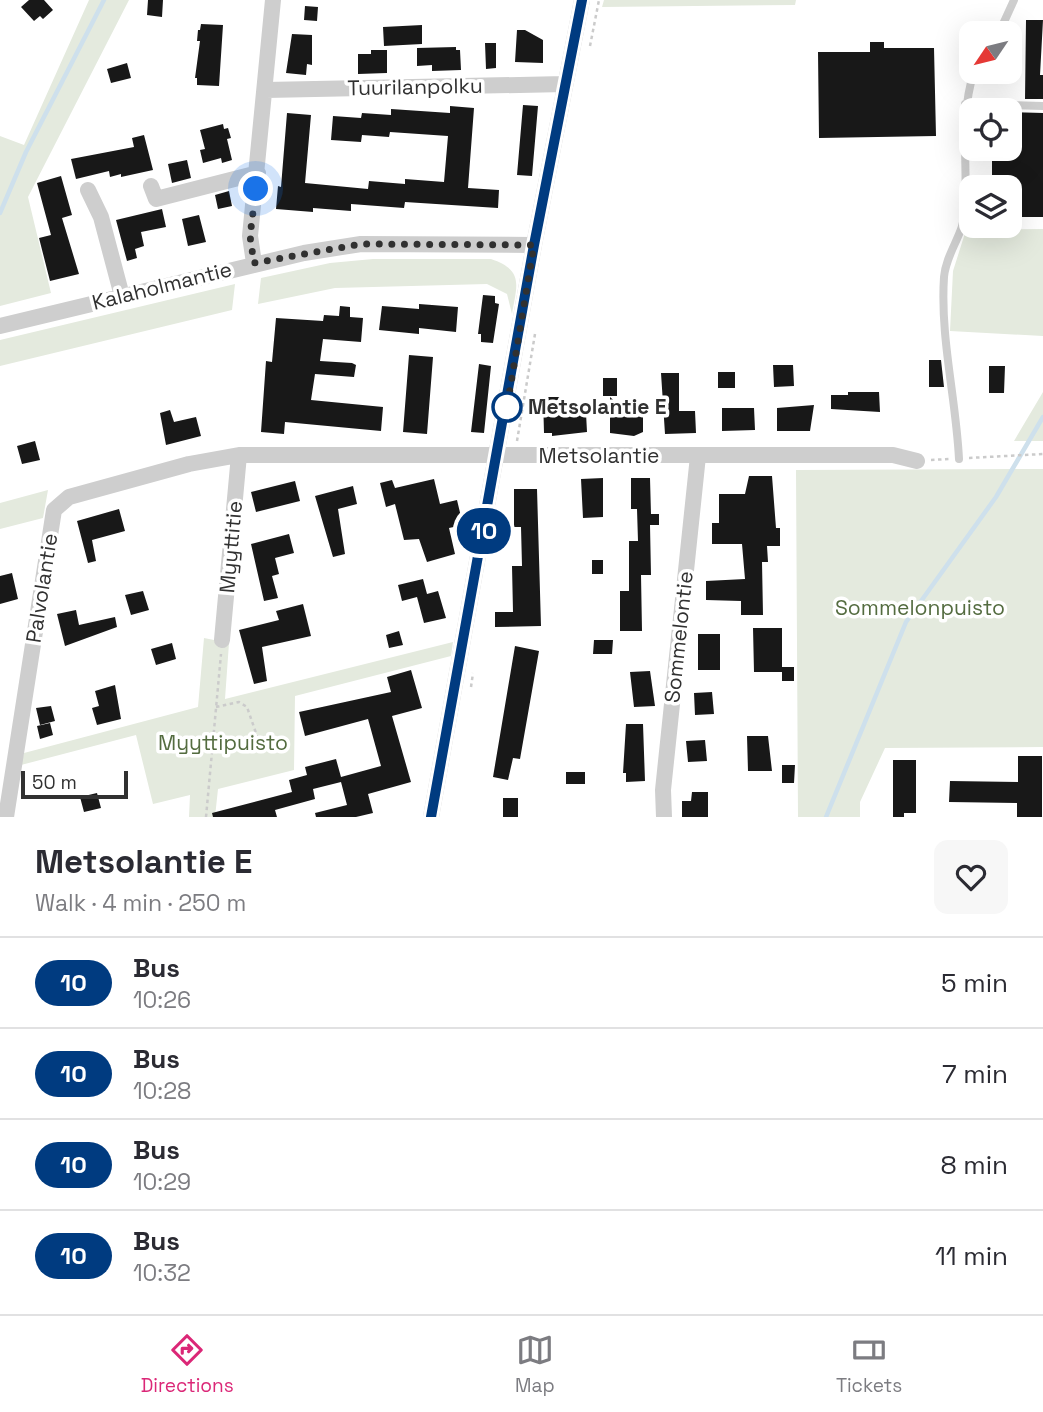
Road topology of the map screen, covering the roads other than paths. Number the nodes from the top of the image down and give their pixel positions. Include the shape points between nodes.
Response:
1 (273, 0) edge
2 (582, 0) edge
3 (1014, 0) edge
4 (1004, 21) edge
5 (565, 84) junction
6 (266, 90) junction
7 (1022, 105) edge
8 (1043, 106) edge
9 (965, 161) edge
10 (258, 173) junction
11 (151, 186) dead end
12 (88, 190) dead end
13 (534, 245) junction
14 (254, 263) junction
15 (122, 296) junction
16 (0, 326) edge
17 (239, 455) junction
18 (698, 456) junction
19 (498, 457) junction
20 (959, 459) dead end
21 (917, 461) dead end
22 (222, 640) road end
23 (6, 817) edge
24 (431, 817) edge
25 (664, 817) edge

1 - 6 street
2 - 5 street
3 - 4 lane
5 - 6 street, Tuurilanpolku
5 - 13 street
6 - 10 street
7 - 8 lane
9 - 20 lane via 965,212 944,278
10 - 11 street via 156,199
10 - 14 street via 250,236
12 - 15 street via 101,216
13 - 14 street, Kalaholmantie via 361,244
13 - 19 street
14 - 15 street, Kalaholmantie
15 - 16 street, Kalaholmantie
17 - 19 street, Metsolantie
17 - 22 street, Myyttitie
17 - 23 street, Palvolantie via 69,497 54,510
18 - 19 street, Metsolantie
18 - 21 street, Metsolantie via 893,455
18 - 25 street, Sommelontie via 663,790
19 - 24 street

